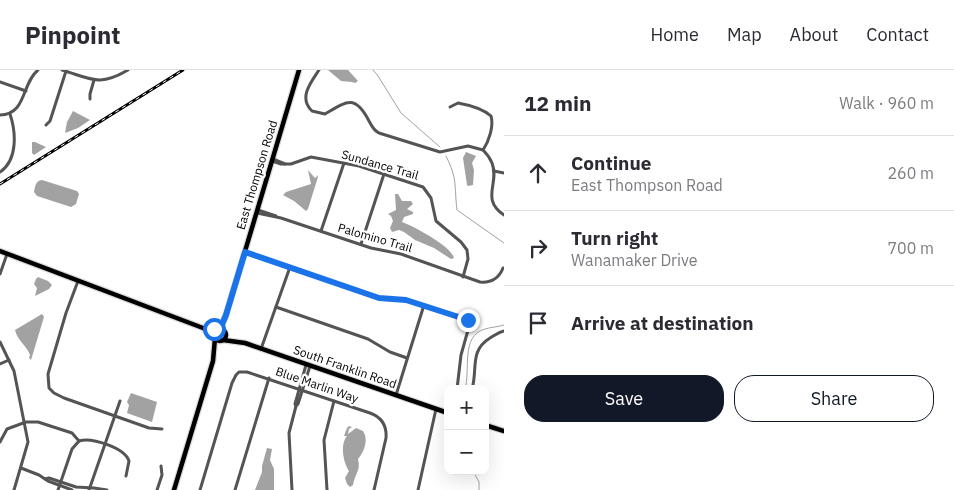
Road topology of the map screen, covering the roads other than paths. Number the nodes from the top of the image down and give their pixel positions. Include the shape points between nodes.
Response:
1 (38, 70) edge
2 (128, 70) edge
3 (299, 70) edge
4 (318, 70) edge
5 (64, 71) edge
6 (94, 80) junction
7 (0, 82) edge
8 (26, 91) junction
9 (90, 99) dead end
10 (450, 107) dead end
11 (10, 114) junction
12 (0, 115) edge
13 (46, 125) dead end
14 (483, 150) junction
15 (273, 160) junction
16 (344, 163) junction
17 (494, 171) junction
18 (0, 172) edge
19 (504, 173) edge
20 (384, 174) junction
21 (257, 211) junction
22 (504, 215) edge
23 (322, 232) junction
24 (361, 244) junction
25 (0, 252) edge
26 (245, 252) junction
27 (7, 254) junction
28 (290, 267) junction
29 (504, 268) edge
30 (0, 274) edge
31 (463, 277) junction
32 (78, 281) junction
33 (424, 305) junction
34 (276, 307) junction
35 (226, 315) junction
36 (203, 328) junction
37 (219, 329) junction
38 (504, 331) edge
39 (225, 333) junction
40 (215, 337) junction
41 (222, 340) junction
42 (235, 341) junction
43 (0, 342) edge
44 (262, 349) junction
45 (215, 351) junction
46 (407, 358) junction
47 (9, 360) junction
48 (0, 364) edge
49 (308, 365) junction
50 (269, 378) junction
51 (457, 385) edge
52 (473, 385) edge
53 (301, 389) junction
54 (396, 395) junction
55 (120, 401) dead end
56 (334, 401) junction
57 (436, 409) junction
58 (444, 412) edge
59 (115, 416) junction
60 (25, 423) junction
61 (489, 426) edge
62 (162, 429) dead end
63 (504, 432) edge
64 (79, 441) junction
65 (0, 442) edge
66 (105, 445) junction
67 (161, 466) dead end
68 (21, 468) junction
69 (126, 476) dead end
70 (60, 484) junction
71 (90, 489) edge
72 (14, 490) edge
73 (58, 490) edge
74 (72, 490) edge
75 (107, 490) edge
76 (157, 490) edge
77 (174, 490) edge
78 (200, 490) edge
79 (235, 490) edge
80 (292, 490) edge
81 (327, 490) edge
82 (374, 490) edge
83 (418, 490) edge

1 - 8 street via 31,76
2 - 6 street via 110,80
3 - 15 main road, East Thompson Road
4 - 14 street via 305,99 308,108 316,113 325,114 344,103 353,103 363,109 378,133 440,152 468,146
5 - 6 street
5 - 13 street
6 - 9 street
7 - 8 street
8 - 11 street via 19,107
10 - 14 street via 463,104 491,116 492,125
11 - 12 street
11 - 18 street via 13,152 9,165
14 - 17 street
15 - 16 street, Sundance Trail via 291,164 311,157
15 - 21 main road, East Thompson Road
16 - 20 street, Sundance Trail
16 - 23 street
17 - 19 street
17 - 22 street via 492,201
20 - 24 street
20 - 31 street, Sundance Trail via 427,191 436,221 467,250
21 - 23 street, Palomino Trail
21 - 26 main road, East Thompson Road
23 - 24 street, Palomino Trail
24 - 31 street, Palomino Trail via 401,254
25 - 27 main road
26 - 28 street
26 - 35 main road, East Thompson Road
27 - 30 street
27 - 32 main road
28 - 33 street via 379,298
28 - 34 street
29 - 31 street, Palomino Trail via 498,277 488,282
32 - 36 main road
32 - 59 street via 48,374 49,388 59,397
33 - 46 street
33 - 51 street via 470,323
34 - 44 street
34 - 46 street via 368,339
35 - 37 main road, East Thompson Road
35 - 39 main road, East Thompson Road
36 - 37 main road
36 - 40 main road
37 - 39 main road
37 - 40 main road
38 - 52 street via 490,338 477,351
39 - 41 main road
39 - 42 main road, South Franklin Road
40 - 41 main road
40 - 45 main road
41 - 42 main road, South Franklin Road
41 - 45 main road
42 - 44 main road, South Franklin Road
43 - 47 street
44 - 49 main road, South Franklin Road
45 - 77 main road
46 - 54 street
47 - 48 street
47 - 60 street
49 - 53 street
49 - 54 main road, South Franklin Road
50 - 53 street, Blue Marlin Way
50 - 78 street, Blue Marlin Way via 239,372 232,383
50 - 79 street
53 - 56 street, Blue Marlin Way
53 - 80 street via 289,433
54 - 57 main road, South Franklin Road
55 - 59 street
56 - 81 street via 324,440
56 - 82 street, Blue Marlin Way via 375,415 384,424 386,438
57 - 58 main road, South Franklin Road
57 - 83 street
59 - 62 street via 149,428
59 - 66 street
60 - 64 street via 33,421 72,433
60 - 65 street via 7,429
60 - 68 street via 28,442
61 - 63 main road
64 - 66 street via 91,440
64 - 70 street via 72,449
66 - 69 street via 126,455 130,464
66 - 71 street
67 - 76 street
68 - 70 street
68 - 72 street
70 - 71 street
70 - 73 street
70 - 74 street
71 - 75 street

